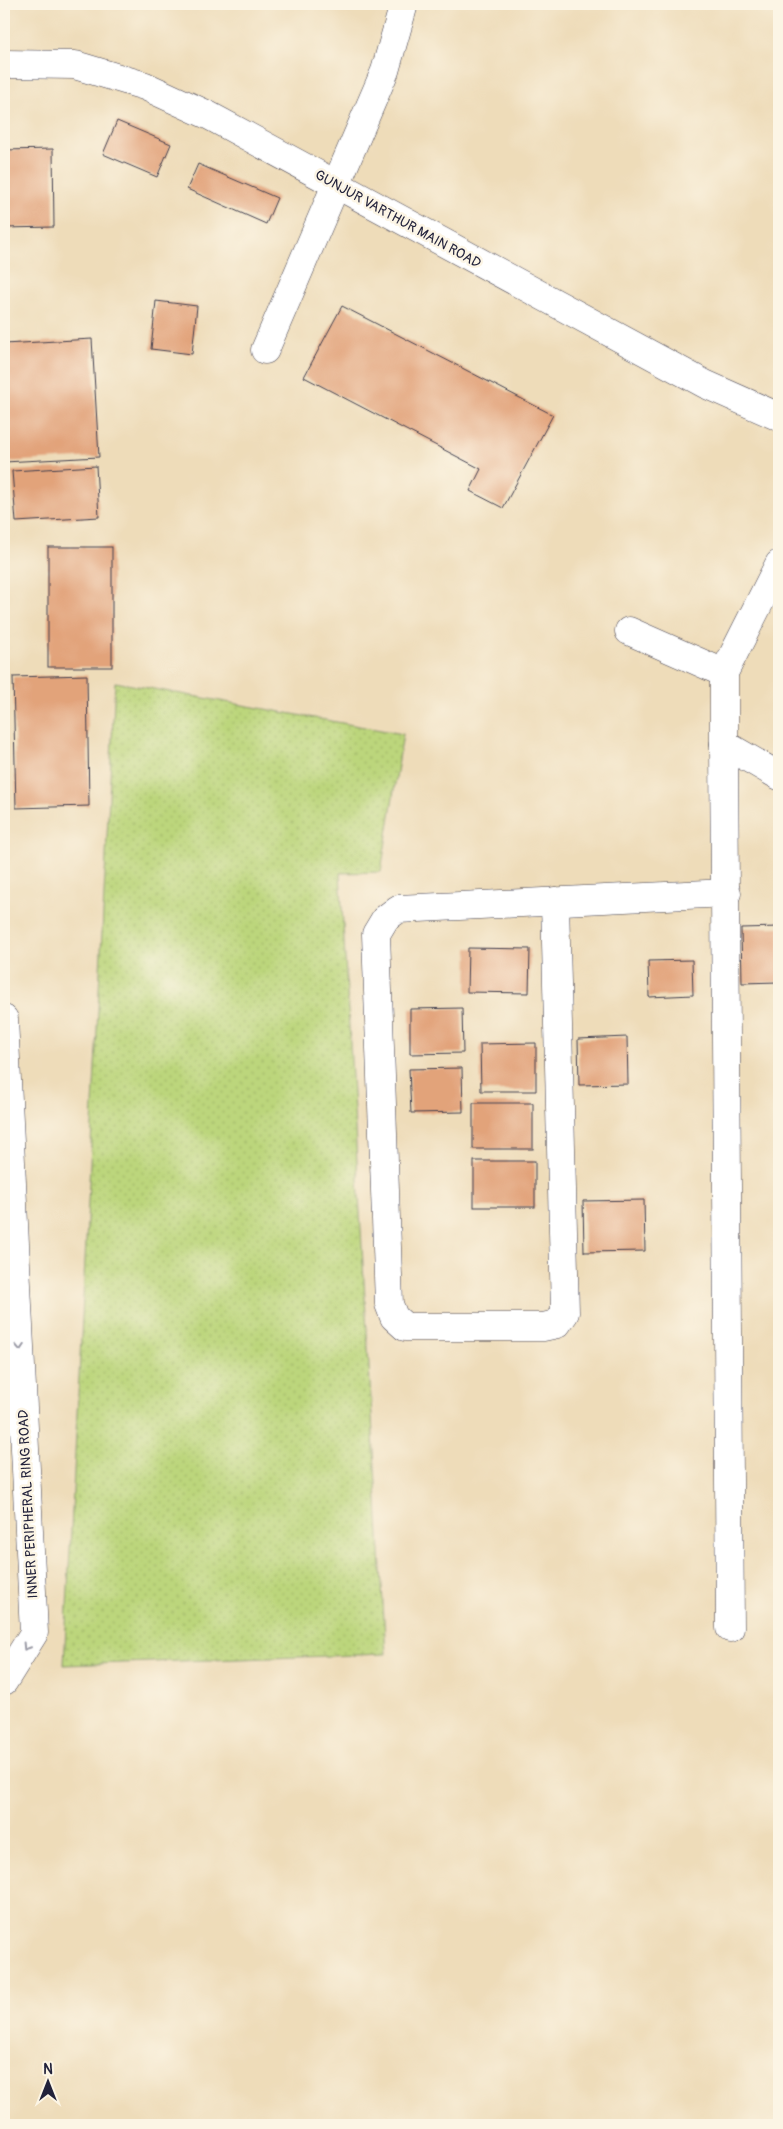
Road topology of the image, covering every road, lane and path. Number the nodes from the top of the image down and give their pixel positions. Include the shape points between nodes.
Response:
1 (404, 4) edge
2 (4, 64) edge
3 (336, 184) junction
4 (265, 350) dead end
5 (779, 417) edge
6 (779, 564) edge
7 (629, 631) dead end
8 (724, 673) junction
9 (724, 744) junction
10 (779, 776) edge
11 (727, 893) junction
12 (555, 901) junction
13 (4, 1019) edge
14 (730, 1628) dead end
15 (4, 1681) edge

1 - 3 street via 385,71
2 - 3 street, GUNJUR VARTHUR MAIN ROAD via 75,65 145,86 208,115
3 - 4 street
3 - 5 street, GUNJUR VARTHUR MAIN ROAD via 705,384
6 - 8 street
7 - 8 street
8 - 9 street
9 - 10 street
9 - 11 street
11 - 12 street
11 - 14 street
12 - 12 street via 565,1313 557,1324 542,1327 405,1327 394,1317 389,1304 376,934 385,919 398,909
13 -> 15 street, INNER PERIPHERAL RING ROAD via 34,1633

